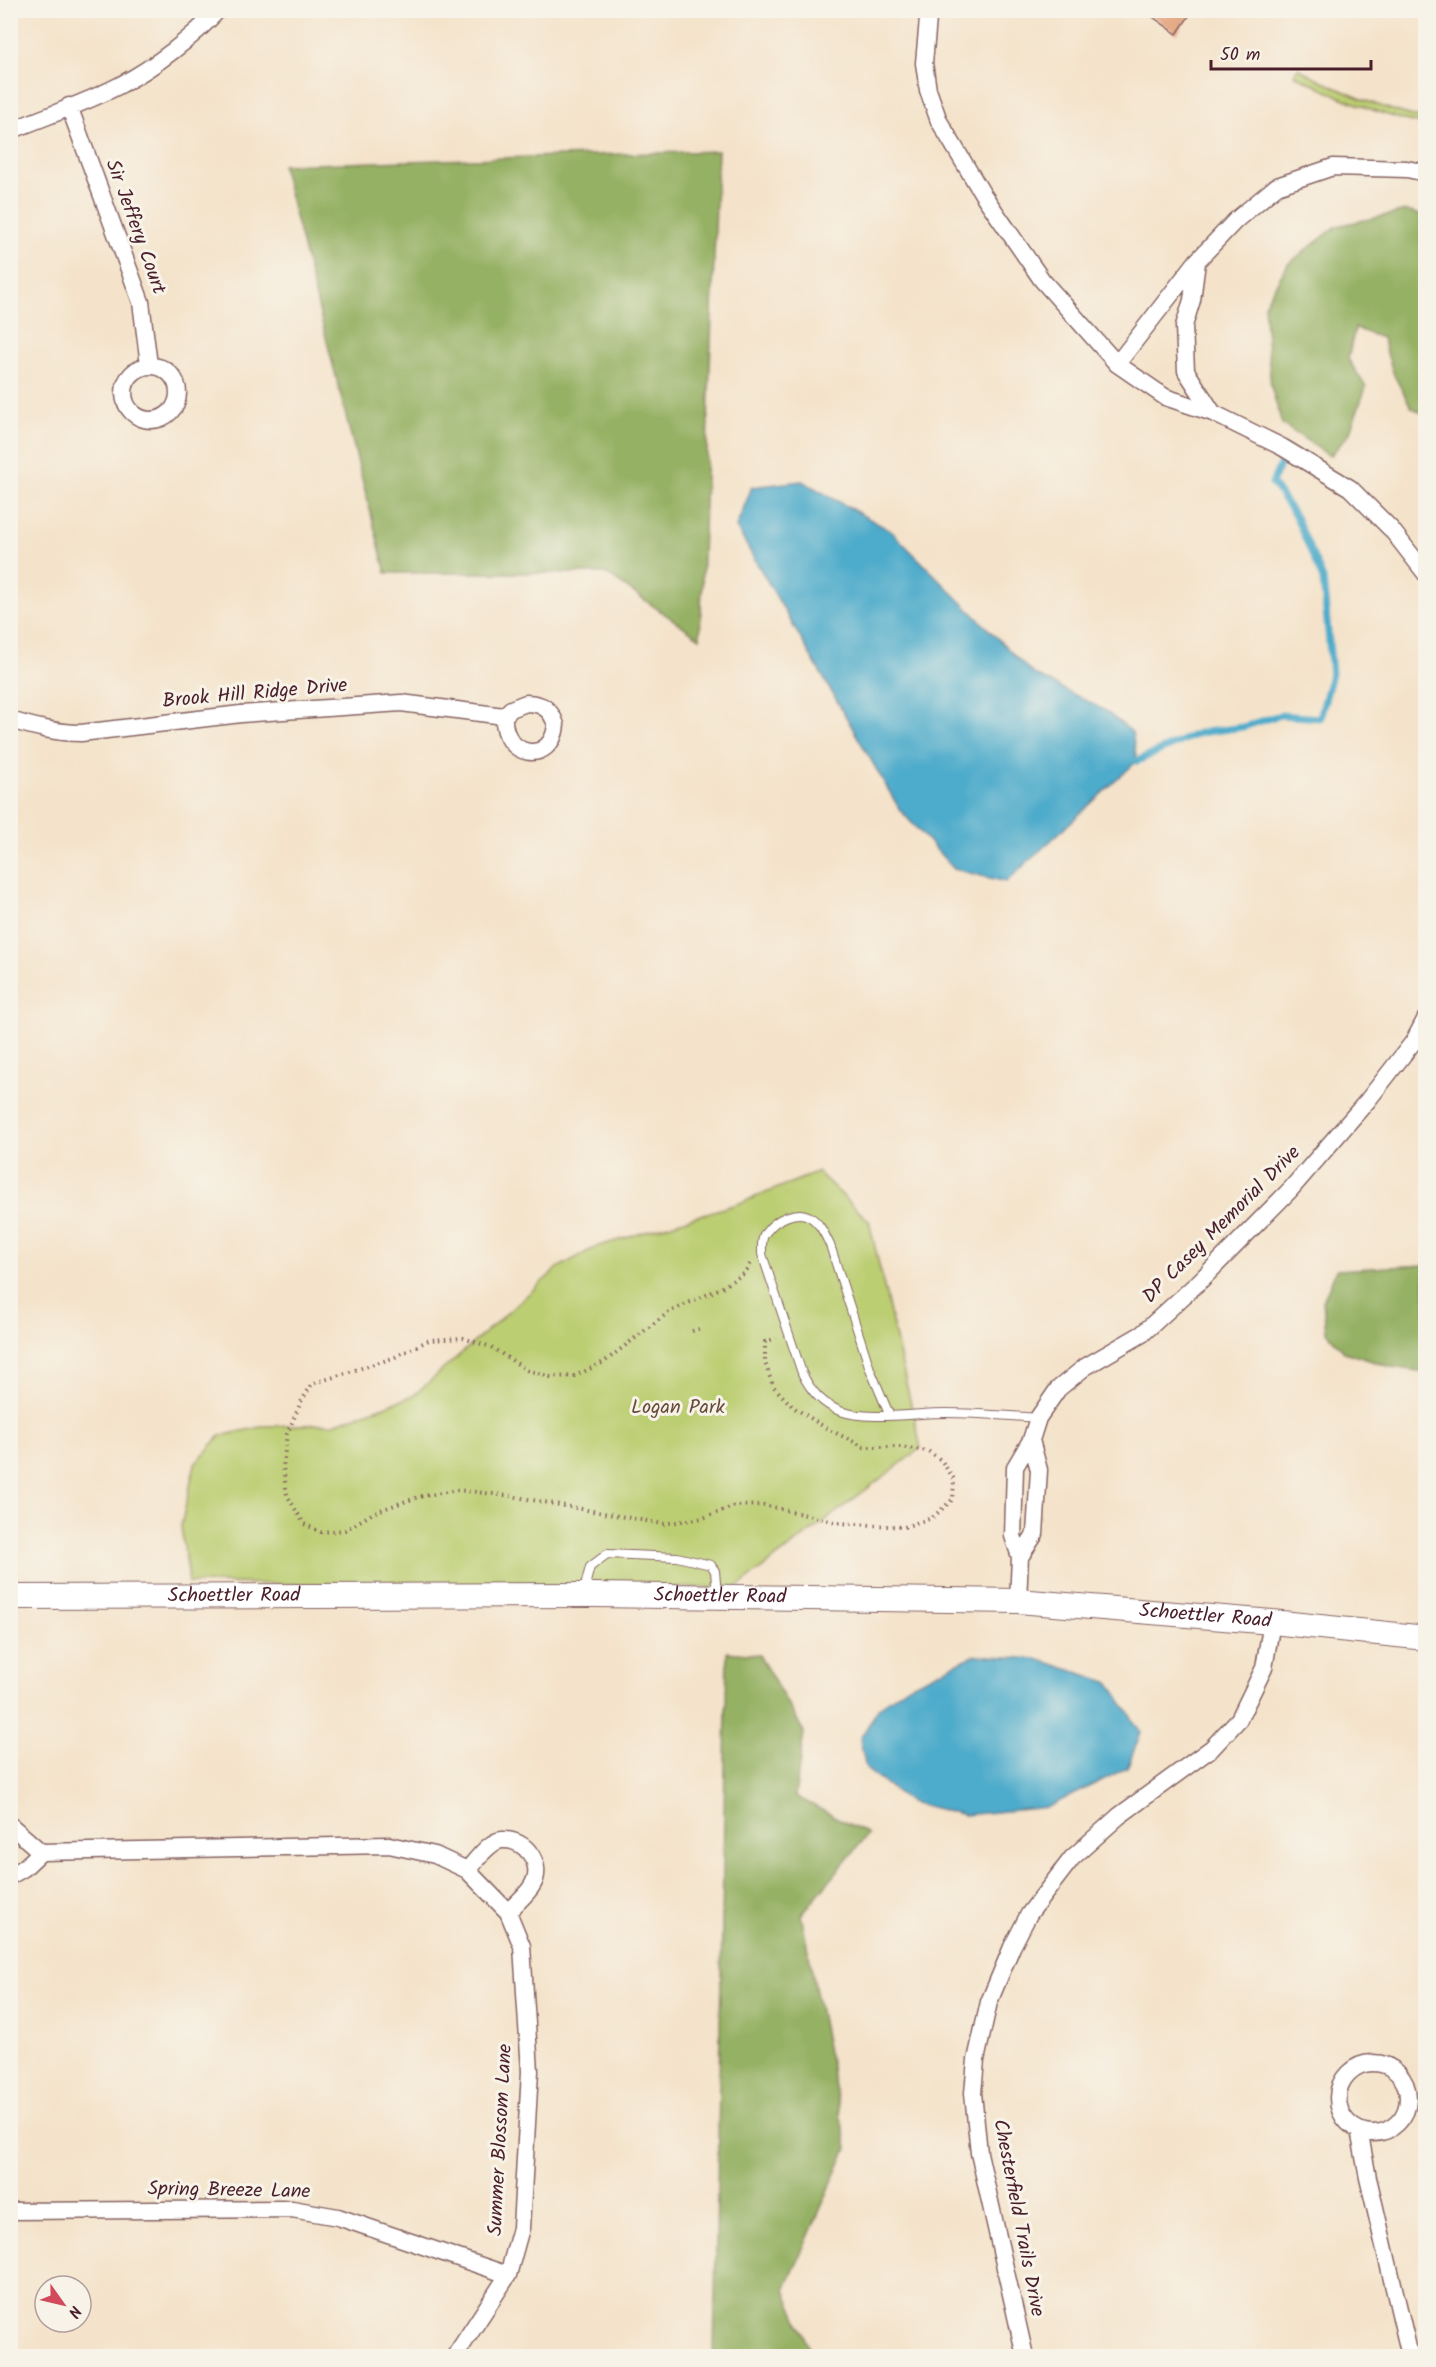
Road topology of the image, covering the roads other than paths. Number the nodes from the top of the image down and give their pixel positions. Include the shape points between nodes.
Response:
1 (218, 10) edge
2 (932, 10) edge
3 (69, 106) junction
4 (10, 131) edge
5 (1425, 173) edge
6 (1197, 261) junction
7 (1117, 363) junction
8 (149, 365) dead end
9 (1213, 413) junction
10 (1425, 574) edge
11 (504, 716) dead end
12 (10, 720) edge
13 (1425, 1018) edge
14 (889, 1414) junction
15 (1038, 1418) junction
16 (1030, 1440) junction
17 (1020, 1557) junction
18 (594, 1595) junction
19 (10, 1597) edge
20 (717, 1597) junction
21 (1018, 1601) junction
22 (1272, 1622) junction
23 (1425, 1638) edge
24 (10, 1824) edge
25 (41, 1852) junction
26 (467, 1870) junction
27 (10, 1876) edge
28 (508, 1912) junction
29 (1359, 2130) junction
30 (10, 2211) edge
31 (508, 2275) junction
32 (455, 2356) edge
33 (1025, 2356) edge
34 (1410, 2356) edge

1 - 3 street via 185,42 123,84
2 - 7 street via 924,63 939,121 982,193 1042,280
3 - 4 street
3 - 8 street, Sir Jeffery Court via 141,302
5 - 6 street via 1334,166 1277,186 1236,220
6 - 7 street
6 - 9 street via 1184,326 1186,371
7 - 9 street via 1165,397
9 - 10 street via 1282,447 1350,488 1391,529
11 - 12 street, Brook Hill Ridge Drive via 401,703 241,714 81,733 63,733
13 - 15 street, DP Casey Memorial Drive via 1414,1041 1368,1101 1290,1190 1142,1334 1085,1367 1058,1389
14 - 14 lane via 870,1369 830,1245 820,1227 802,1214 779,1220 766,1231 761,1242 762,1254 808,1387 841,1411 870,1416
14 - 15 lane
15 - 16 street, DP Casey Memorial Drive
16 - 17 street, DP Casey Memorial Drive via 1015,1467 1013,1536
16 - 17 street, DP Casey Memorial Drive via 1039,1470 1035,1534
17 - 21 street, DP Casey Memorial Drive
18 - 19 street, Schoettler Road
18 - 20 street, Schoettler Road
18 - 20 lane via 586,1582 590,1567 607,1554 677,1557 711,1565
20 - 21 street, Schoettler Road
21 - 22 street, Schoettler Road
22 - 23 street, Schoettler Road
22 - 33 street, Chesterfield Trails Drive via 1264,1668 1239,1719 1212,1748 1119,1816 1072,1858 1029,1914 989,2002 973,2093 979,2153
24 - 25 street
25 - 26 street, Summer Blossom Lane via 389,1845 435,1855
25 - 27 street
26 - 28 street, Summer Blossom Lane
26 - 28 street via 502,1840 528,1851 537,1870 533,1884
28 - 31 street, Summer Blossom Lane via 522,1946 530,2071 521,2228
29 - 29 street via 1370,2133 1391,2128 1405,2112 1408,2101 1404,2080 1386,2066 1362,2065 1344,2079 1339,2091 1342,2114
29 - 34 street
30 - 31 street, Spring Breeze Lane via 292,2209 338,2217
31 - 32 street, Summer Blossom Lane

